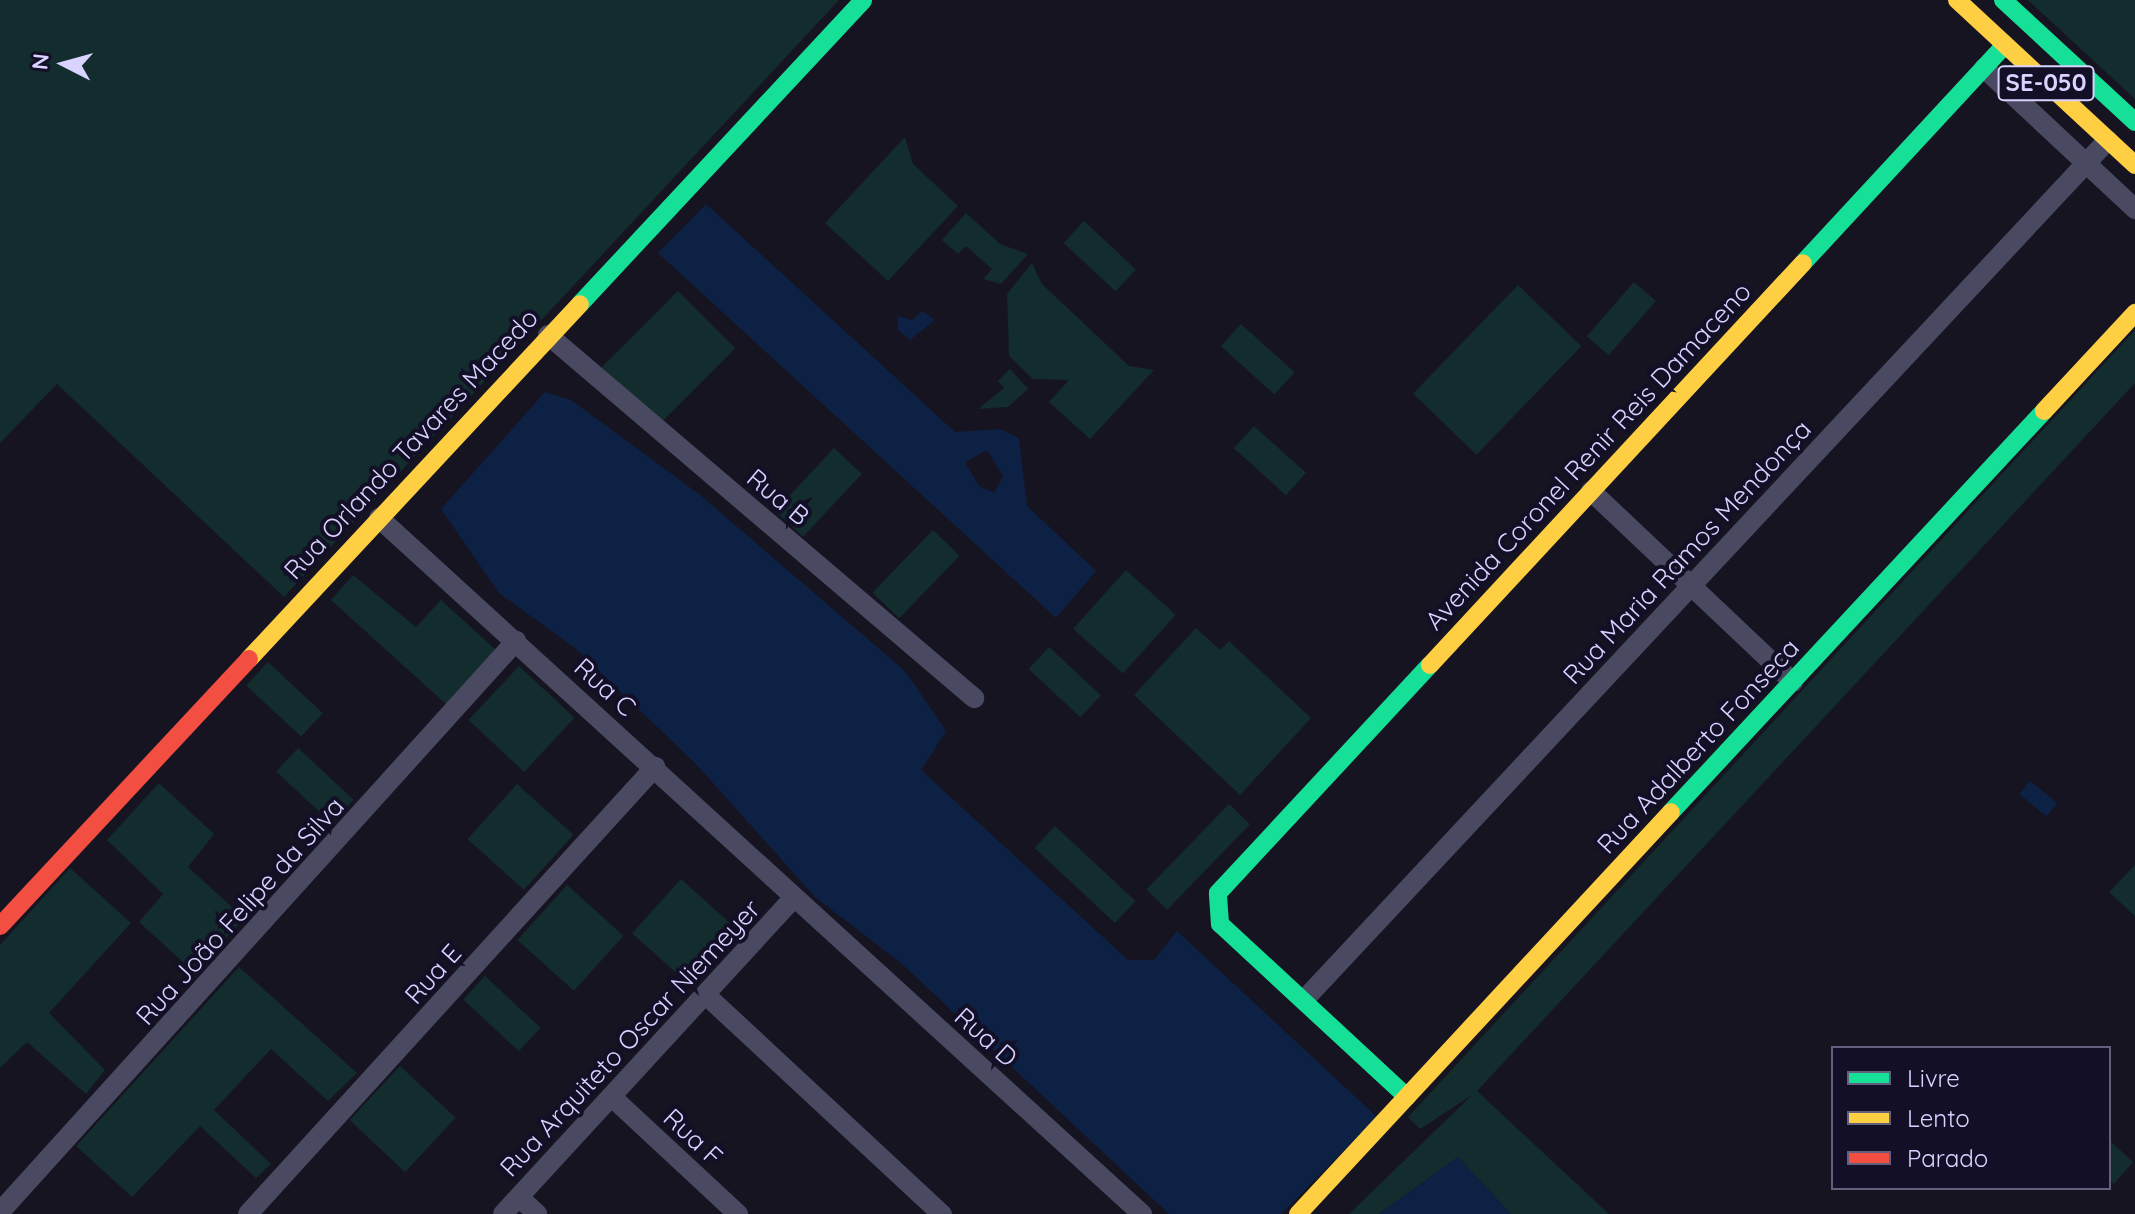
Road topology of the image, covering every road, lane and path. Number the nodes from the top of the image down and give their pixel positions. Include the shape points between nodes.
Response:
1 (863, 0) edge
2 (1957, 0) edge
3 (2003, 0) edge
4 (2005, 45) junction
5 (1984, 68) junction
6 (2135, 122) edge
7 (2108, 140) junction
8 (2087, 164) junction
9 (2135, 165) edge
10 (2135, 209) edge
11 (2135, 313) edge
12 (548, 335) junction
13 (1591, 491) junction
14 (379, 518) junction
15 (1691, 586) junction
16 (516, 641) junction
17 (1793, 682) junction
18 (974, 698) dead end
19 (655, 767) junction
20 (794, 898) junction
21 (0, 926) edge
22 (707, 996) junction
23 (1304, 1000) junction
24 (1407, 1097) junction
25 (613, 1098) junction
26 (519, 1197) junction
27 (0, 1212) edge
28 (248, 1214) edge
29 (503, 1214) edge
30 (537, 1214) edge
31 (738, 1214) edge
32 (942, 1214) edge
33 (1142, 1214) edge
34 (1298, 1214) edge

1 - 12 street, Rua Orlando Tavares Macedo
2 - 4 street, SE-050
3 - 6 street, SE-050
4 - 5 street, Avenida Coronel Renir Reis Damaceno
4 - 7 street, SE-050
5 - 8 street
5 - 13 street, Avenida Coronel Renir Reis Damaceno
7 - 8 street, Rua Maria Ramos Mendonça
7 - 9 street, SE-050
8 - 10 street
8 - 15 street, Rua Maria Ramos Mendonça
11 - 17 street, Rua Adalberto Fonseca
12 - 14 street, Rua Orlando Tavares Macedo
12 - 18 street, Rua B
13 - 15 street
13 - 23 street, Avenida Coronel Renir Reis Damaceno via 1223,886 1215,906 1220,924
14 - 16 street, Rua C
14 - 21 street, Rua Orlando Tavares Macedo
15 - 17 street
15 - 23 street, Rua Maria Ramos Mendonça
16 - 19 street, Rua C
16 - 27 street, Rua João Felipe da Silva
17 - 24 street, Rua Adalberto Fonseca
19 - 20 street, Rua C
19 - 28 street, Rua E
20 - 22 street, Rua Arquiteto Oscar Niemeyer
20 - 33 street, Rua D
22 - 25 street, Rua Arquiteto Oscar Niemeyer
22 - 32 street
23 - 24 street
24 - 34 street, Rua Adalberto Fonseca
25 - 26 street, Rua Arquiteto Oscar Niemeyer
25 - 31 street, Rua F
26 - 29 street, Rua Arquiteto Oscar Niemeyer
26 - 30 street

